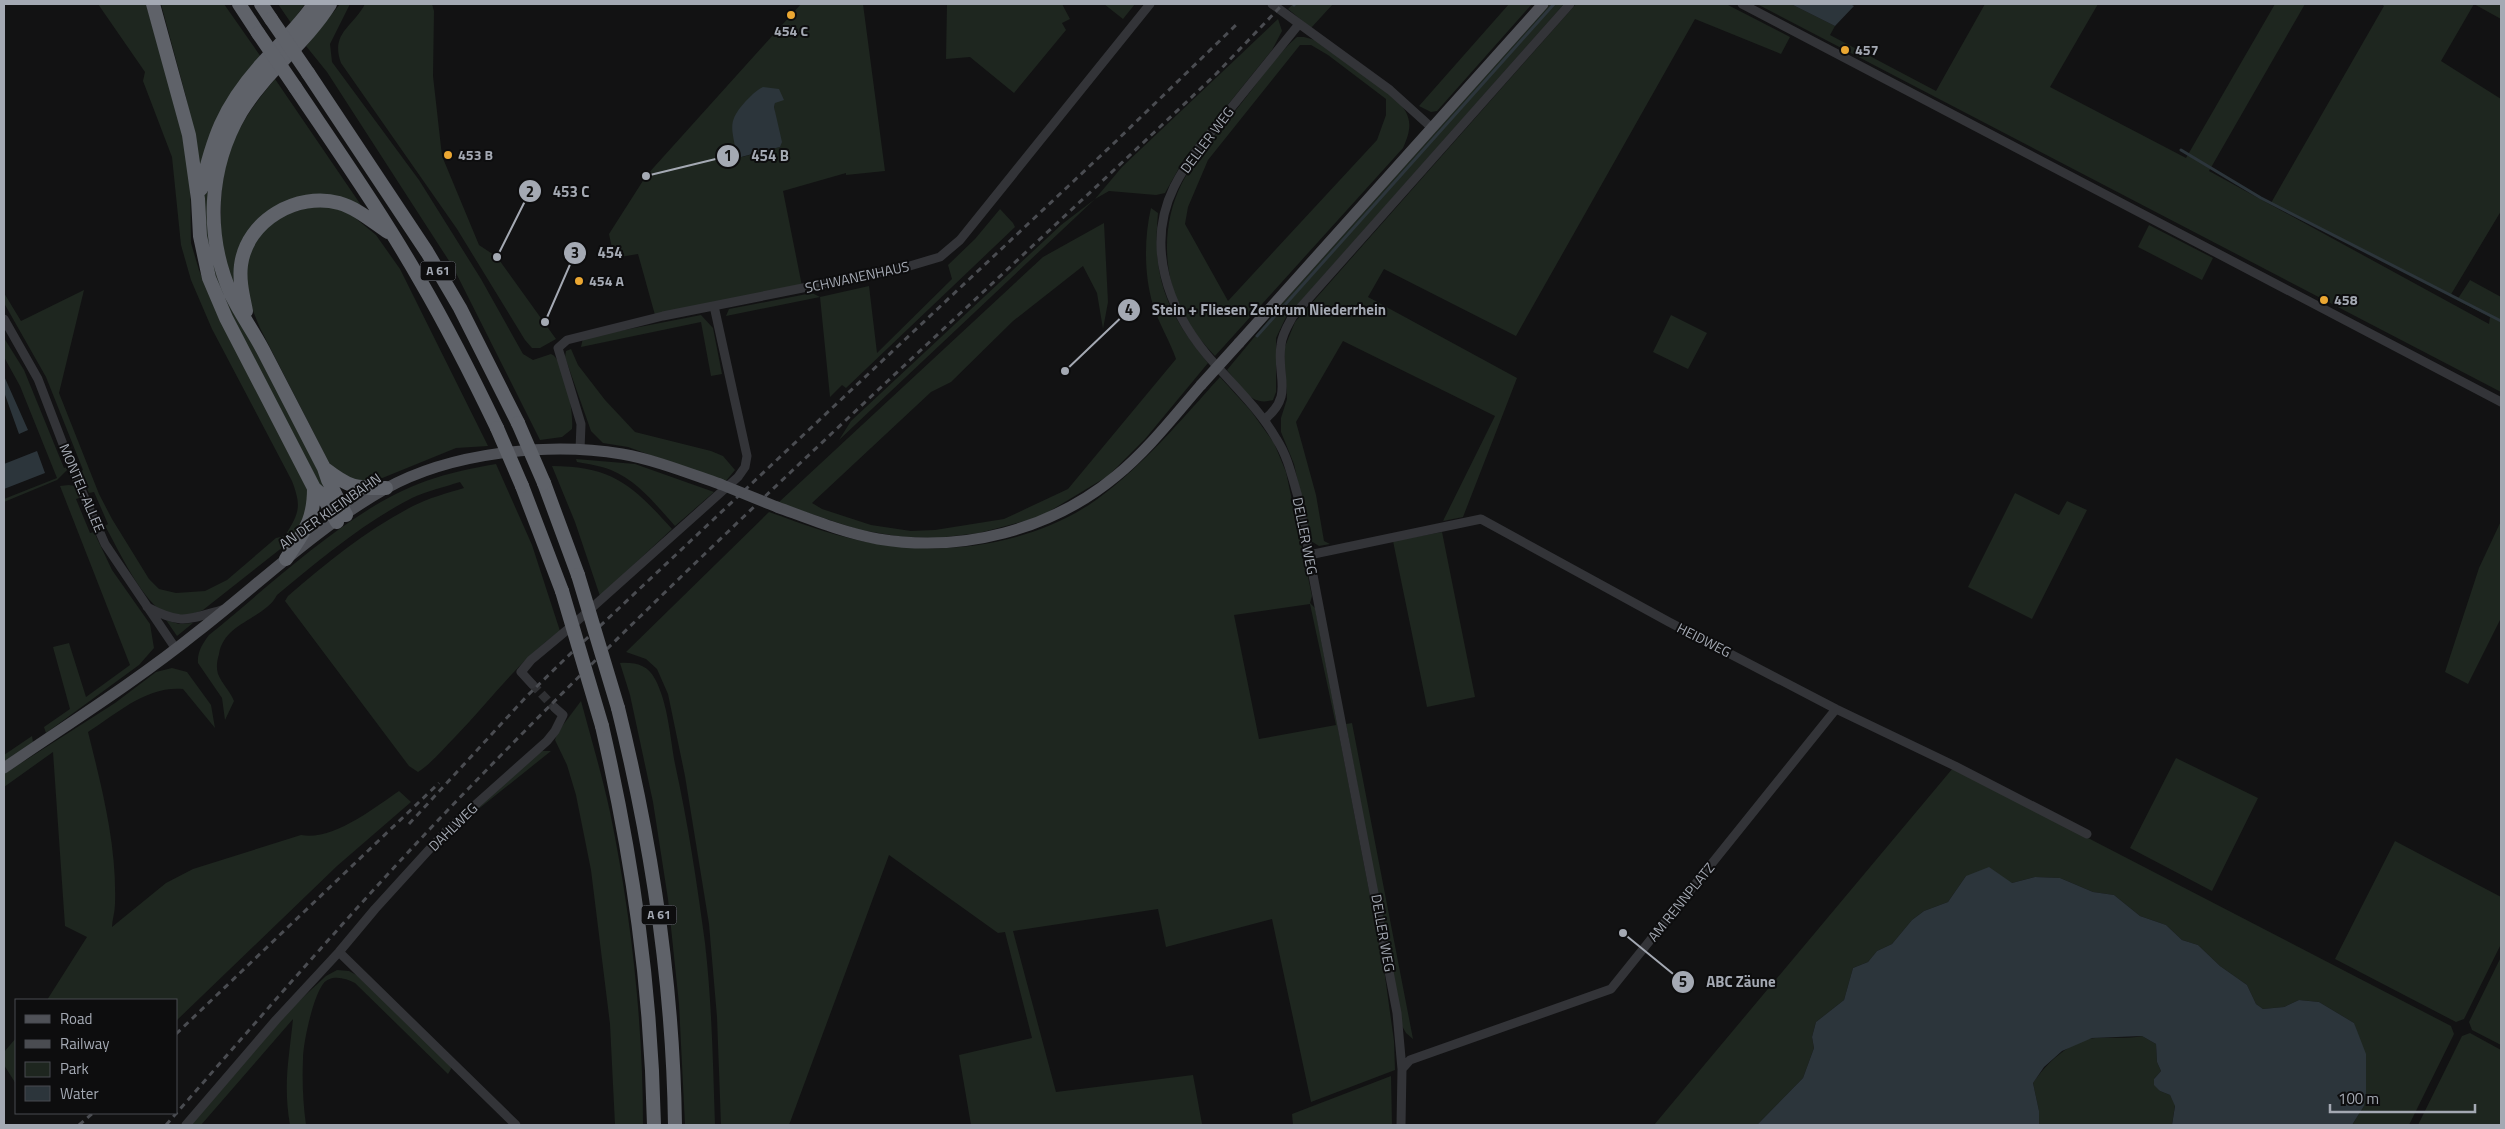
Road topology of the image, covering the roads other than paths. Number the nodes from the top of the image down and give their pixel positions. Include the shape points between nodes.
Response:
1 (154, 4) edge
2 (239, 4) edge
3 (261, 4) edge
4 (314, 4) edge
5 (330, 4) edge
6 (1150, 4) edge
7 (1272, 4) edge
8 (1543, 4) edge
9 (1570, 4) edge
10 (1742, 4) edge
11 (1299, 24) junction
12 (1432, 128) junction
13 (198, 199) junction
14 (393, 235) junction
15 (714, 306) junction
16 (4, 319) edge
17 (250, 324) junction
18 (2501, 402) edge
19 (1264, 420) junction
20 (580, 450) junction
21 (324, 468) junction
22 (314, 488) junction
23 (386, 488) junction
24 (341, 519) junction
25 (1309, 555) junction
26 (286, 559) junction
27 (145, 606) junction
28 (228, 608) junction
29 (176, 649) junction
30 (532, 684) tunnel mouth
31 (555, 708) tunnel mouth
32 (1836, 709) junction
33 (4, 768) edge
34 (2087, 834) dead end
35 (339, 952) junction
36 (1402, 1069) junction
37 (186, 1125) edge
38 (516, 1125) edge
39 (654, 1125) edge
40 (675, 1125) edge
41 (1401, 1125) edge

1 - 13 highway via 188,127
2 - 14 highway, A 61, bridge
3 - 40 highway, A 61, bridge via 428,252 460,308 518,423 578,575 618,708 640,803 657,901 669,1005
4 - 13 highway via 258,68 230,106 215,134
5 - 17 highway via 312,30 252,97 233,129 219,164 214,202 215,240 232,294
6 - 15 street, SCHWANENHAUS via 960,240 940,257 903,268
7 - 11 street
8 - 12 main road, AN DER KLEINBAHN
9 - 19 street via 1293,316 1281,344 1281,401
10 - 18 street
11 - 12 street via 1390,90
11 - 19 street, DELLER WEG via 1185,167 1170,197 1162,227 1163,270 1168,292 1178,313 1208,356
12 - 20 main road, AN DER KLEINBAHN, bridge via 1157,436 1117,475 1074,505 1019,529 949,543 879,540 835,528 664,464 621,454
13 - 22 highway via 200,236 209,278 226,318
14 - 17 highway via 354,210 333,202 304,202 278,212 261,225 244,252 241,280
14 - 39 highway, A 61, bridge via 442,318 522,486 562,591 602,726 627,842 638,912 649,1006
15 - 20 street, SCHWANENHAUS via 566,340 558,348 581,424
15 - 30 street via 746,450 745,467 698,514 538,652 521,672
16 - 27 street, MONTEL-ALLEE via 38,379 105,544
17 - 21 highway
19 - 25 street, DELLER WEG via 1289,466
20 - 23 main road, AN DER KLEINBAHN via 491,455 460,461
21 - 23 highway via 355,488
21 - 24 highway
22 - 24 highway
22 - 26 highway via 312,517
23 - 24 main road, AN DER KLEINBAHN
24 - 26 main road, AN DER KLEINBAHN
25 - 32 street, HEIDWEG via 1481,518 1669,622
25 - 36 street, DELLER WEG via 1397,1013
26 - 28 main road, AN DER KLEINBAHN
27 - 28 street, AN DER KLEINBAHN via 177,620
27 - 29 street, MONTEL-ALLEE
28 - 29 main road, AN DER KLEINBAHN
29 - 33 main road, AN DER KLEINBAHN
31 - 35 street, DAHLWEG via 563,716 551,736 446,831
32 - 34 street, HEIDWEG
32 - 36 street, AM RENNPLATZ via 1610,989 1410,1060
35 - 37 street, DAHLWEG
35 - 38 street
36 - 41 street, DELLER WEG

